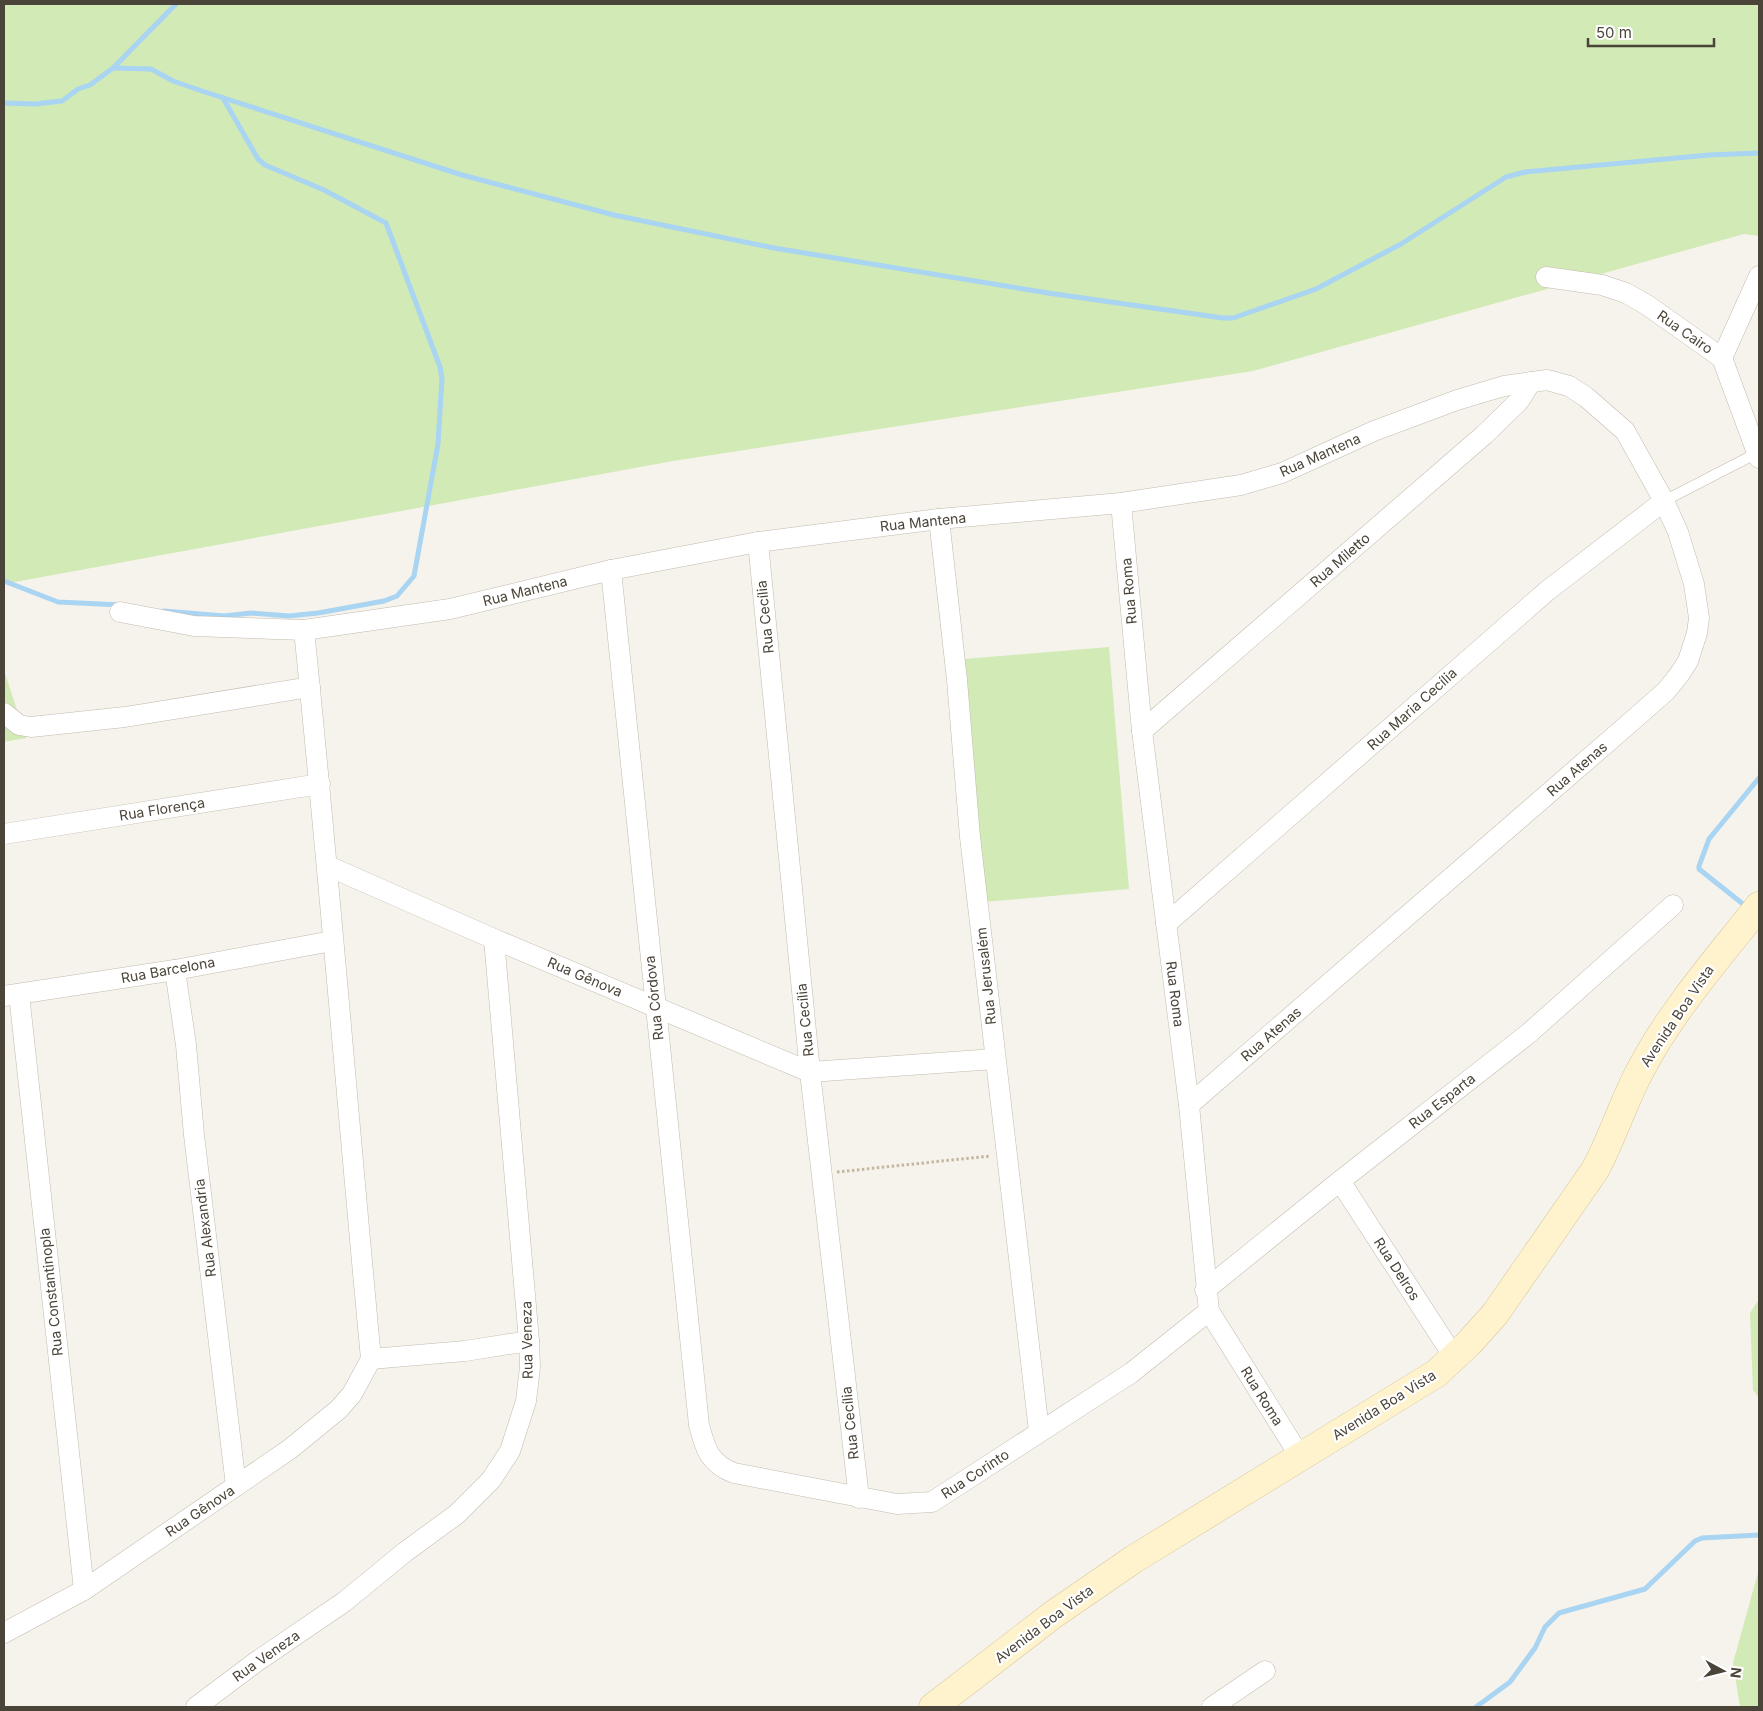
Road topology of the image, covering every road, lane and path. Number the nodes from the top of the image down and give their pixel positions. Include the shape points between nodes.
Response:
1 (1759, 276) edge
2 (1546, 277) dead end
3 (1722, 358) junction
4 (1532, 382) junction
5 (1758, 456) edge
6 (1664, 501) junction
7 (1121, 504) junction
8 (939, 519) junction
9 (758, 542) junction
10 (610, 570) junction
11 (120, 612) dead end
12 (304, 630) junction
13 (310, 687) junction
14 (4, 713) edge
15 (1142, 731) junction
16 (320, 784) junction
17 (4, 834) edge
18 (328, 866) junction
19 (1672, 905) dead end
20 (1759, 906) edge
21 (1166, 924) junction
22 (494, 939) junction
23 (332, 941) junction
24 (175, 970) junction
25 (12, 995) edge
26 (654, 1006) junction
27 (995, 1059) junction
28 (810, 1072) junction
29 (1189, 1105) junction
30 (1007, 1155) junction
31 (822, 1174) junction
32 (1340, 1181) junction
33 (1205, 1290) junction
34 (1209, 1311) junction
35 (529, 1341) junction
36 (1454, 1356) junction
37 (371, 1359) junction
38 (700, 1425) joint
39 (1040, 1431) junction
40 (1301, 1458) junction
41 (236, 1486) junction
42 (859, 1498) junction
43 (84, 1590) junction
44 (4, 1633) edge
45 (1265, 1671) dead end
46 (198, 1707) edge
47 (933, 1707) edge
48 (1212, 1707) edge

1 - 3 street
2 - 3 street, Rua Cairo via 1602,285 1626,293 1647,304
3 - 5 street, Rua Cairo
4 - 6 street, Rua Atenas via 1548,380 1563,384 1605,411 1634,445
4 - 7 street, Rua Mantena via 1504,386 1448,403 1374,430 1268,478
4 - 15 street, Rua Miletto via 1519,401 1484,435
5 - 6 lane
6 - 21 street, Rua Maria Cecília via 1547,591
6 - 29 street, Rua Atenas via 1688,559 1698,603 1695,645 1680,675 1632,721
7 - 8 street, Rua Mantena
7 - 15 street, Rua Roma
8 - 9 street, Rua Mantena
8 - 27 street, Rua Jerusalém
9 - 10 street, Rua Mantena
9 - 28 street, Rua Cecília
10 - 12 street, Rua Mantena via 450,609
10 - 26 street, Rua Córdova
11 - 12 street, Rua Mantena via 194,626
12 - 13 street
13 - 14 street via 125,717 31,727 19,725
13 - 16 street
15 - 21 street, Rua Roma
16 - 17 street, Rua Florença
16 - 18 street
18 - 22 street, Rua Gênova
18 - 23 street
19 - 32 street, Rua Esparta via 1528,1034
20 - 36 street, Avenida Boa Vista via 1662,1034 1633,1083 1602,1157 1546,1242 1495,1314
21 - 29 street, Rua Roma
22 - 26 street, Rua Gênova
22 - 35 street, Rua Veneza
23 - 24 street, Rua Barcelona
23 - 37 street
24 - 25 street, Rua Barcelona
24 - 41 street, Rua Alexandria
25 - 43 street, Rua Constantinopla
26 - 28 street, Rua Gênova
26 - 38 street, Rua Córdova
27 - 28 street, Rua Gênova
27 - 30 street, Rua Jerusalém
28 - 31 street, Rua Cecília
29 - 33 street, Rua Roma
30 - 31 path
30 - 39 street, Rua Jerusalém
31 - 42 street, Rua Cecília
32 - 33 street, Rua Esparta
32 - 36 street, Rua Delros
33 - 34 street, Rua Roma
34 - 39 street, Rua Corinto via 1131,1373
34 - 40 street, Rua Roma
35 - 37 street via 465,1351
35 - 46 street, Rua Veneza via 526,1401 510,1451 490,1480 457,1514 344,1602 256,1662
36 - 40 street, Avenida Boa Vista via 1437,1373
37 - 41 street, Rua Gênova via 352,1394 339,1409 290,1449
38 - 42 street, Rua Corinto via 710,1458 726,1470
39 - 42 street, Rua Corinto via 932,1502 897,1504
40 - 47 street, Avenida Boa Vista via 1134,1559 1054,1614
41 - 43 street, Rua Gênova
43 - 44 street, Rua Gênova
45 - 48 street

